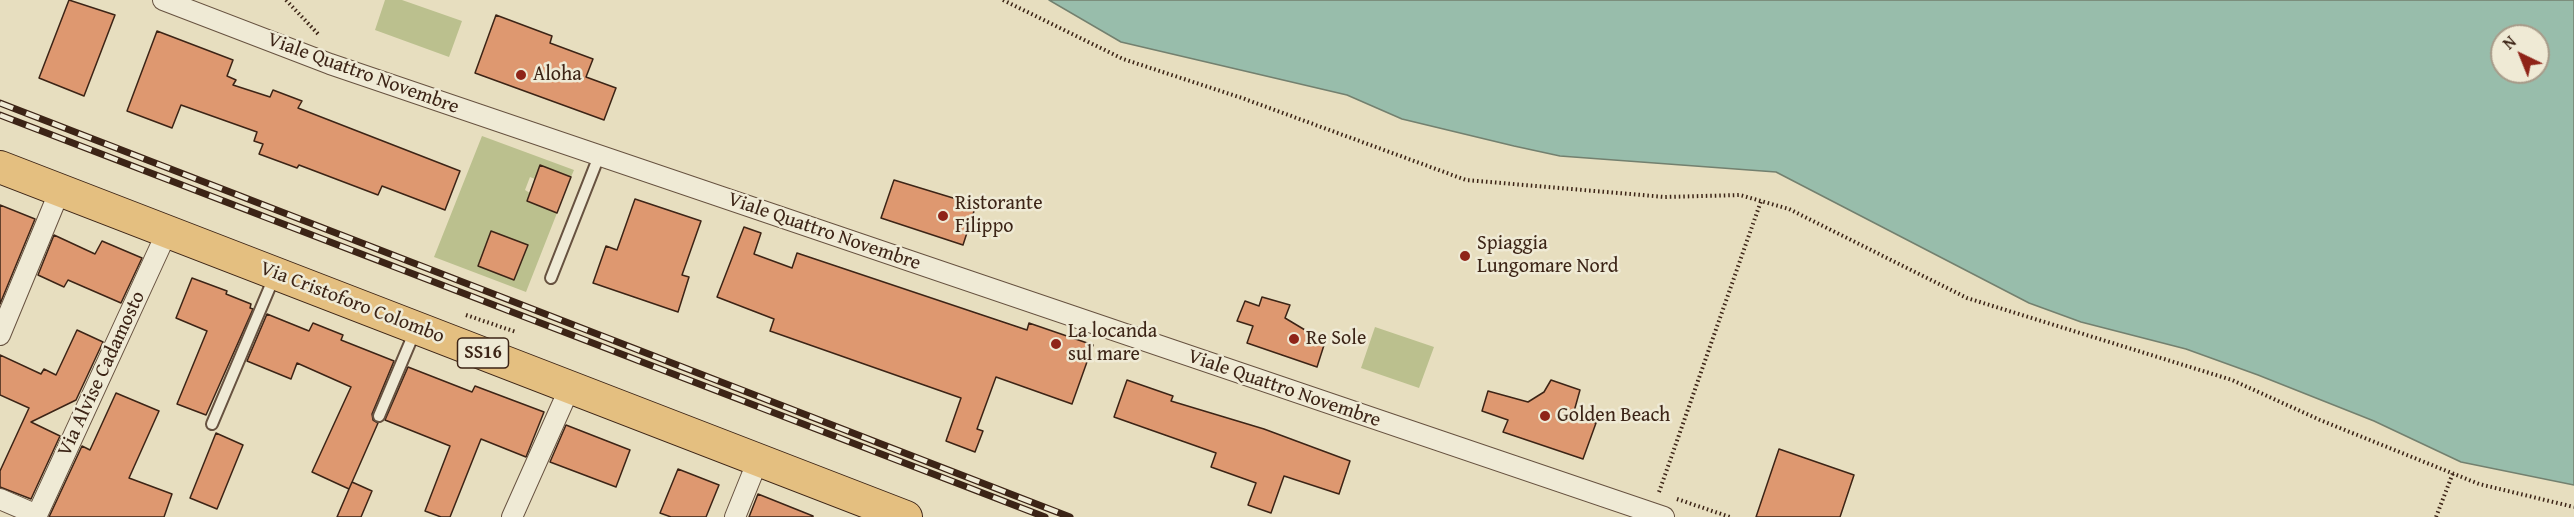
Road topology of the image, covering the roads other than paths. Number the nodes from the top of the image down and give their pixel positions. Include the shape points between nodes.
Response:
1 (163, 0) edge
2 (599, 156) junction
3 (0, 167) edge
4 (60, 190) junction
5 (167, 232) junction
6 (276, 273) junction
7 (552, 278) dead end
8 (417, 328) junction
9 (0, 335) edge
10 (570, 387) junction
11 (379, 417) dead end
12 (212, 424) dead end
13 (758, 460) junction
14 (0, 499) edge
15 (39, 516) edge
16 (512, 517) edge
17 (735, 517) edge
18 (906, 517) edge
19 (1664, 517) edge

1 - 2 street, Viale Quattro Novembre via 330,64
2 - 7 lane
2 - 19 street, Viale Quattro Novembre
3 - 4 main road, Via Cristoforo Colombo / SS16
4 - 5 main road, Via Cristoforo Colombo / SS16
4 - 9 street
5 - 6 main road, Via Cristoforo Colombo / SS16
5 - 15 street, Via Alvise Cadamosto
6 - 8 main road, Via Cristoforo Colombo / SS16
6 - 12 lane
8 - 10 main road, Via Cristoforo Colombo / SS16
8 - 11 lane
10 - 13 main road, Via Cristoforo Colombo / SS16
10 - 16 street
13 - 17 street
13 - 18 main road, Via Cristoforo Colombo / SS16
14 - 15 street, Via Alvise Cadamosto

